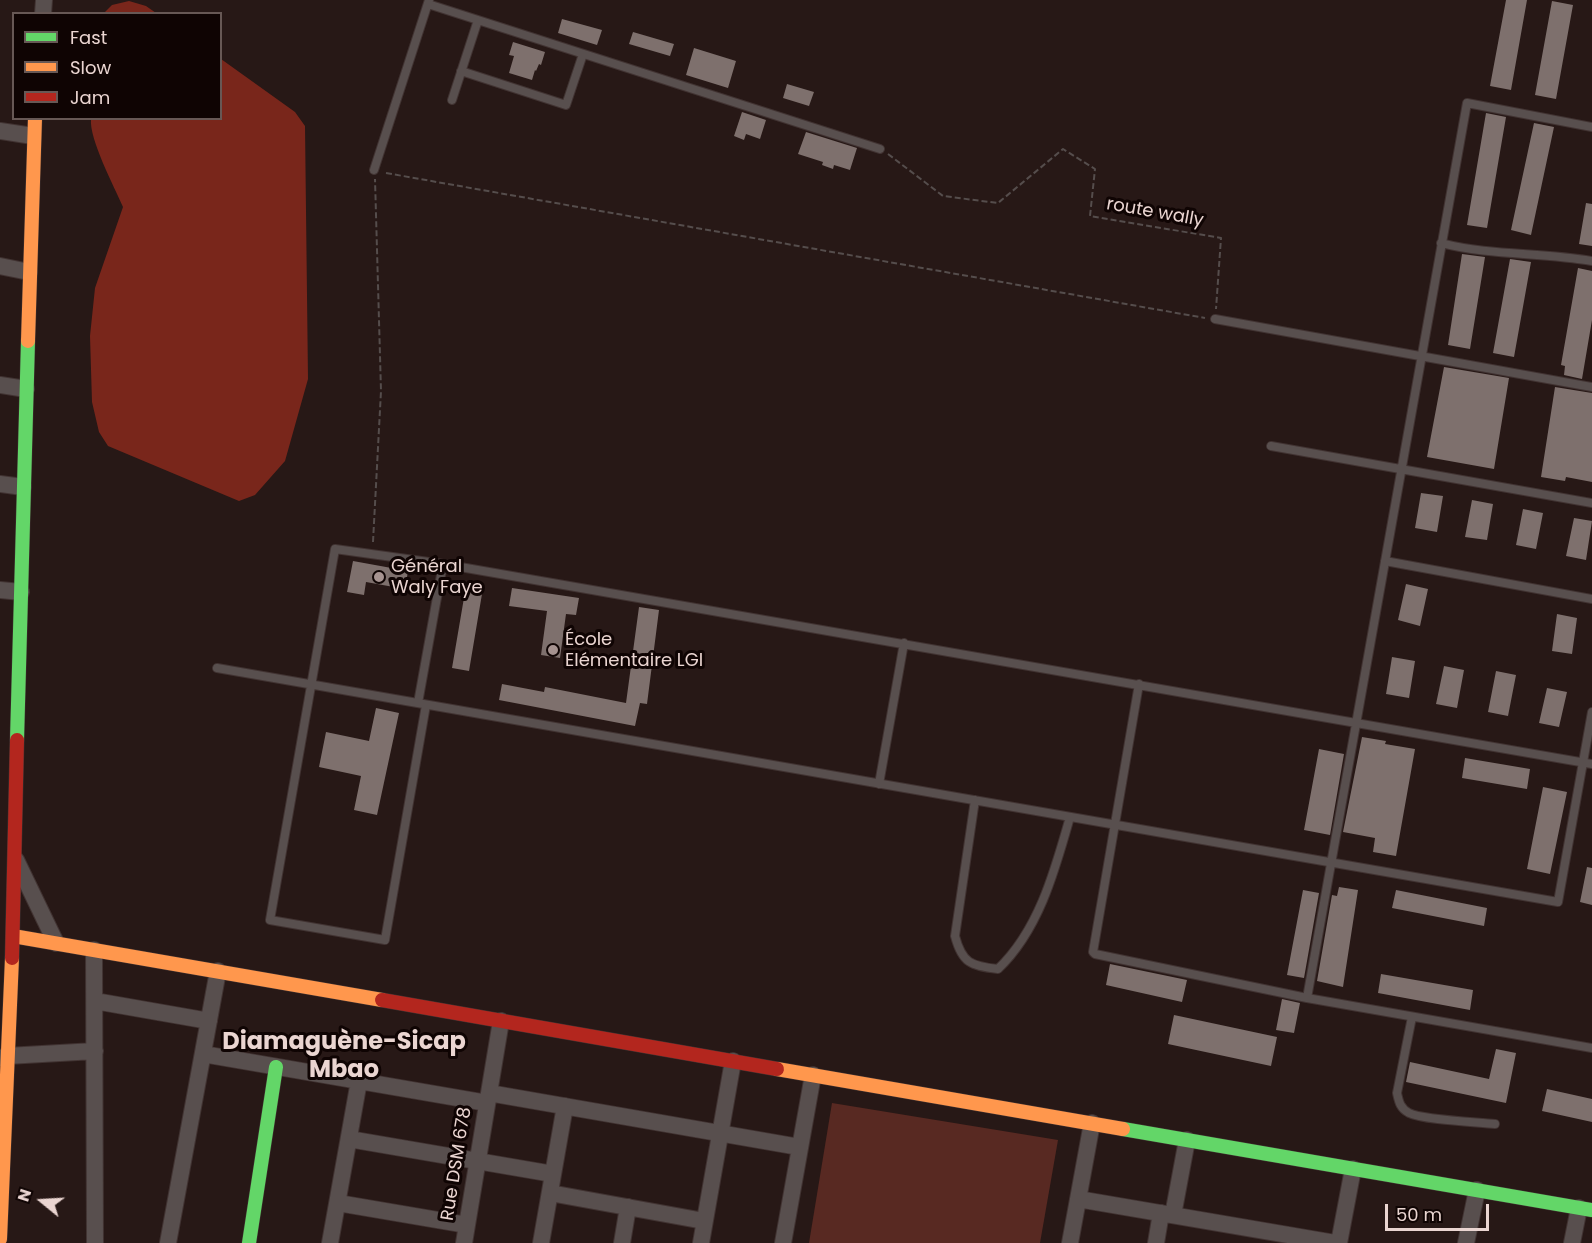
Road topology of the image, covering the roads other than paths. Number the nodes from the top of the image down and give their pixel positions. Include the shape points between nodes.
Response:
1 (428, 2) edge
2 (478, 20) junction
3 (583, 54) junction
4 (461, 71) junction
5 (452, 100) dead end
6 (35, 120) edge
7 (1592, 127) edge
8 (0, 131) edge
9 (33, 136) junction
10 (880, 149) road end
11 (374, 170) road end
12 (1441, 243) junction
13 (1592, 261) edge
14 (0, 267) edge
15 (29, 272) junction
16 (1215, 319) road end
17 (1421, 356) junction
18 (0, 385) edge
19 (1592, 387) edge
20 (26, 389) junction
21 (1271, 446) dead end
22 (1401, 469) junction
23 (0, 484) edge
24 (23, 487) junction
25 (1592, 503) edge
26 (1384, 561) junction
27 (443, 564) junction
28 (0, 590) edge
29 (21, 592) junction
30 (1592, 599) edge
31 (904, 644) junction
32 (217, 668) dead end
33 (311, 684) junction
34 (1139, 684) junction
35 (422, 704) junction
36 (1592, 712) edge
37 (1356, 722) junction
38 (1587, 763) edge
39 (0, 769) edge
40 (18, 771) junction
41 (879, 784) junction
42 (975, 800) junction
43 (1070, 817) junction
44 (1116, 825) junction
45 (15, 858) junction
46 (1331, 862) junction
47 (7, 914) edge
48 (13, 936) junction
49 (56, 943) junction
50 (94, 950) junction
51 (218, 971) junction
52 (5, 996) edge
53 (1307, 998) junction
54 (95, 1000) junction
55 (1412, 1017) junction
56 (501, 1021) junction
57 (209, 1022) junction
58 (1592, 1048) edge
59 (95, 1051) junction
60 (203, 1054) junction
61 (4, 1057) edge
62 (733, 1061) junction
63 (276, 1067) junction
64 (813, 1075) junction
65 (358, 1081) junction
66 (488, 1098) junction
67 (565, 1106) junction
68 (1092, 1123) junction
69 (1495, 1124) dead end
70 (721, 1133) junction
71 (349, 1139) junction
72 (1187, 1140) junction
73 (799, 1147) junction
74 (477, 1161) junction
75 (1353, 1169) junction
76 (553, 1174) junction
77 (1477, 1190) junction
78 (550, 1192) junction
79 (1078, 1199) junction
80 (338, 1203) junction
81 (628, 1207) junction
82 (1585, 1209) edge
83 (1167, 1214) junction
84 (704, 1221) junction
85 (467, 1225) junction
86 (0, 1239) edge
87 (1329, 1242) edge
88 (95, 1243) edge
89 (168, 1243) edge
90 (249, 1243) edge
91 (330, 1243) edge
92 (464, 1243) edge
93 (541, 1243) edge
94 (622, 1243) edge
95 (701, 1243) edge
96 (783, 1243) edge
97 (1070, 1243) edge
98 (1155, 1243) edge
99 (1466, 1243) edge
100 (1572, 1243) edge

1 - 2 lane
1 - 11 lane
2 - 3 lane
2 - 4 lane
3 - 4 lane via 566,105
3 - 10 lane
4 - 5 lane
6 - 9 street
7 - 12 lane via 1467,103
8 - 9 street
9 - 15 street
12 - 13 lane via 1463,249
12 - 17 lane
14 - 15 street
15 - 20 street
16 - 17 lane
17 - 19 lane
17 - 22 lane
18 - 20 street
20 - 24 street
21 - 22 lane
22 - 25 lane
22 - 26 lane
23 - 24 street
24 - 29 street
26 - 30 lane
26 - 37 lane
27 - 31 lane
27 - 33 lane via 335,549
27 - 35 lane
28 - 29 street
29 - 40 street
31 - 34 lane
31 - 41 lane
32 - 33 lane
33 - 35 lane
33 - 35 lane via 270,920 281,922 385,940
34 - 37 lane
34 - 44 lane
35 - 41 lane
36 - 38 lane
37 - 38 lane
37 - 46 lane
38 - 46 lane via 1558,902
39 - 40 street
40 - 45 street
41 - 42 lane
42 - 43 lane
42 - 43 lane via 955,936 960,954 983,968 998,969 1005,963 1035,918 1058,861
43 - 44 lane
44 - 46 lane
44 - 53 lane via 1095,954
45 - 47 street
45 - 49 street
46 - 53 lane
47 - 48 street
48 - 49 street
48 - 52 street
49 - 50 street
50 - 51 street
50 - 54 street
51 - 56 street
51 - 57 street
52 - 61 street
53 - 55 lane
54 - 57 street
54 - 59 street
55 - 58 lane
55 - 69 lane via 1397,1093 1400,1105 1409,1113
56 - 62 street
56 - 66 street, Rue DSM 678
57 - 60 street
59 - 61 street
59 - 88 street
60 - 63 street
60 - 89 street
61 - 86 street
62 - 64 street
62 - 70 street
63 - 65 street
63 - 90 street
64 - 68 street
64 - 73 street
65 - 66 street
65 - 71 street
66 - 67 street
66 - 74 street, Rue DSM 678
67 - 70 street
67 - 76 street
68 - 72 street
68 - 79 street
70 - 73 street
70 - 84 street
71 - 74 street
71 - 80 street
72 - 75 street
72 - 83 street
73 - 96 street
74 - 76 street
74 - 85 street, Rue DSM 678
75 - 77 street
75 - 87 street
76 - 78 street
77 - 82 street
77 - 99 street
78 - 81 street
78 - 93 street
79 - 83 street
79 - 97 street
80 - 85 street
80 - 91 street
81 - 84 street
81 - 94 street
82 - 100 street
83 - 87 street
83 - 98 street
84 - 95 street
85 - 92 street, Rue DSM 678

